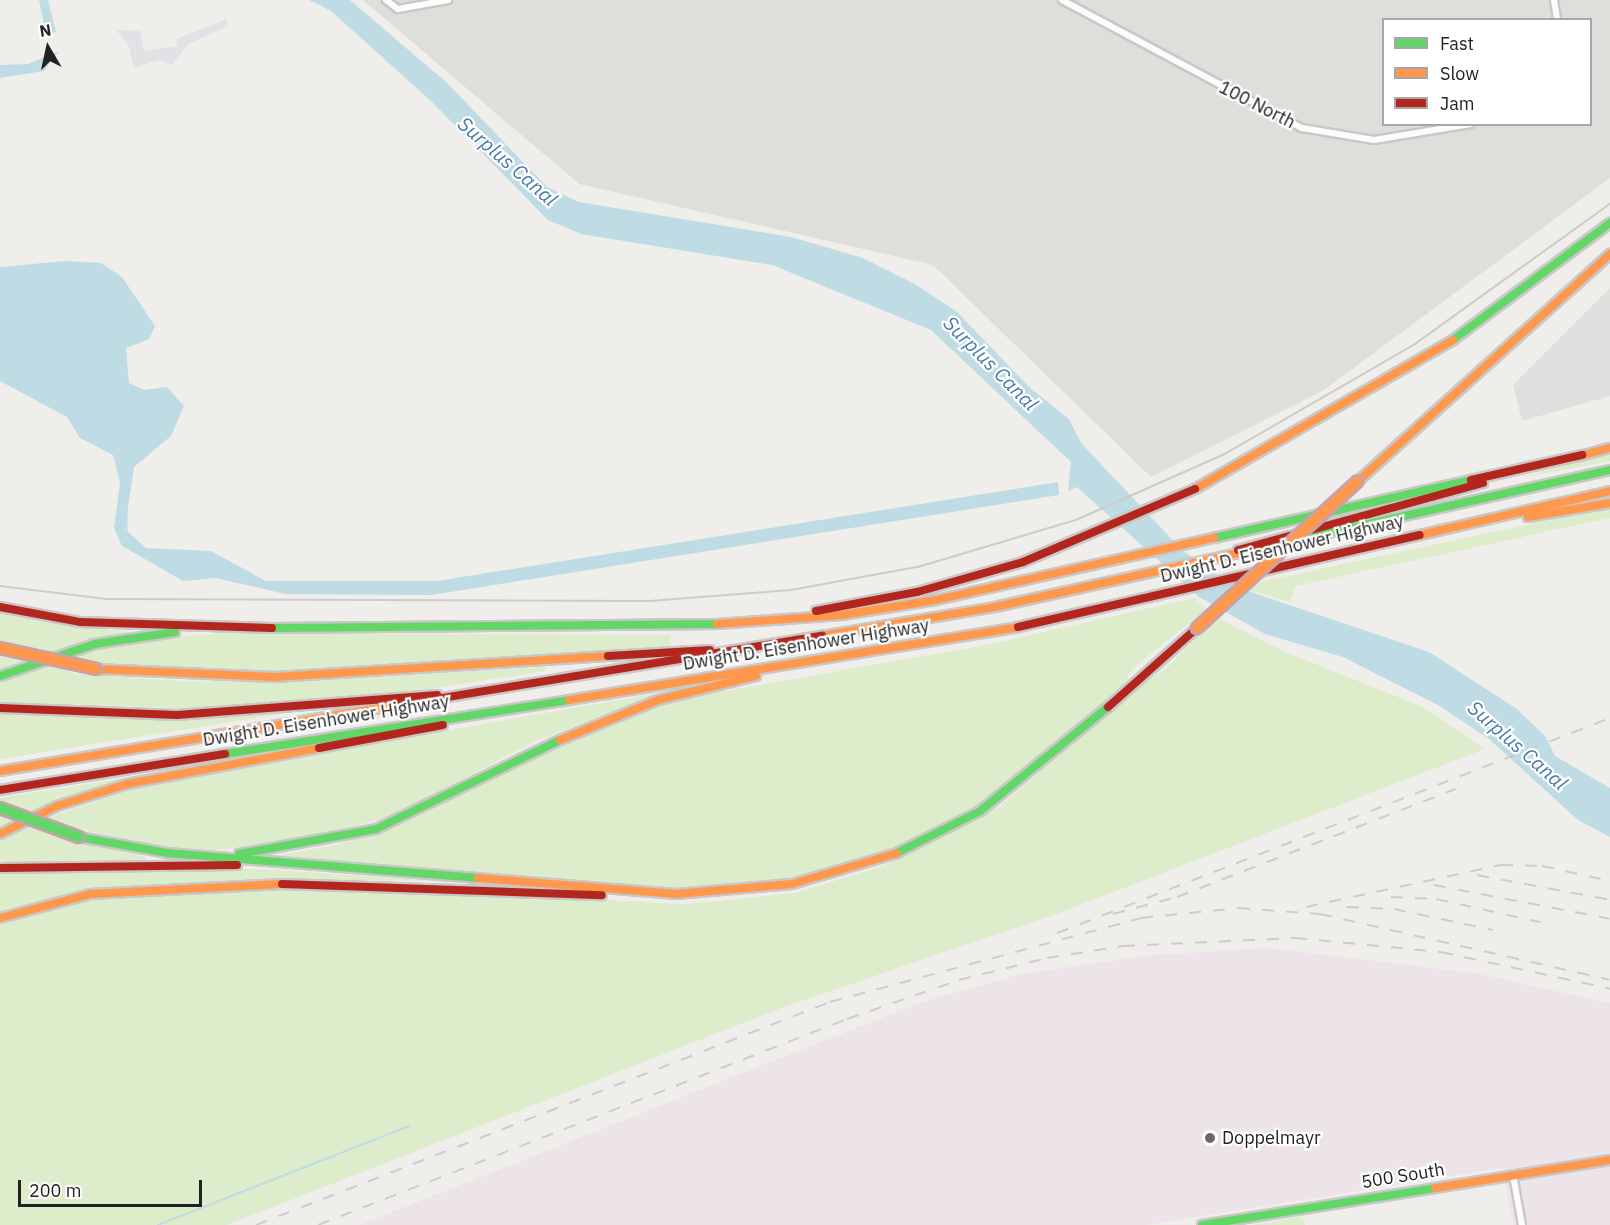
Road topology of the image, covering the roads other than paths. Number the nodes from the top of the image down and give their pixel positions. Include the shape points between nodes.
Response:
1 (386, 0) edge
2 (448, 0) edge
3 (1062, 0) edge
4 (1554, 0) edge
5 (1557, 18) edge
6 (1459, 126) edge
7 (1610, 223) edge
8 (1610, 254) edge
9 (1610, 448) edge
10 (1582, 455) junction
11 (1610, 470) edge
12 (1610, 491) edge
13 (1610, 503) edge
14 (1439, 531) junction
15 (1213, 560) junction
16 (0, 607) edge
17 (678, 627) junction
18 (238, 628) junction
19 (776, 645) junction
20 (0, 648) edge
21 (832, 658) junction
22 (0, 676) edge
23 (524, 688) junction
24 (0, 708) edge
25 (498, 709) junction
26 (0, 771) edge
27 (0, 790) edge
28 (0, 808) edge
29 (0, 834) edge
30 (214, 856) junction
31 (0, 868) edge
32 (374, 872) junction
33 (732, 892) junction
34 (0, 918) edge
35 (1610, 1160) edge
36 (1513, 1175) junction
37 (1202, 1225) edge
38 (1522, 1225) edge

1 - 2 street via 398,9
3 - 6 street, 100 North via 1302,128 1374,140
4 - 5 street
7 - 17 main road via 1522,293 1409,370 1160,506 1112,528 1023,562 917,592 770,618
8 - 33 main road, bridge via 1035,771 961,822 846,871
9 - 10 main road
10 - 15 main road via 1255,542
10 - 17 main road via 936,600 842,615
11 - 15 main road, Dwight D. Eisenhower Highway
12 - 14 main road, Dwight D. Eisenhower Highway
13 - 14 main road
14 - 21 main road, Dwight D. Eisenhower Highway via 992,633
15 - 19 main road, Dwight D. Eisenhower Highway
16 - 18 main road via 80,622
17 - 18 main road
18 - 22 main road via 95,644
19 - 20 main road, bridge via 375,674 179,677 96,669
19 - 23 main road, Dwight D. Eisenhower Highway
21 - 25 main road, Dwight D. Eisenhower Highway
21 - 30 main road via 636,708 376,829 294,848
23 - 24 main road via 177,715
23 - 26 main road, Dwight D. Eisenhower Highway
25 - 27 main road, Dwight D. Eisenhower Highway
25 - 29 main road via 455,723 127,784 57,807
28 - 30 main road, bridge via 79,837
30 - 32 main road
31 - 32 main road via 156,862
32 - 33 main road via 676,894
33 - 34 main road via 681,899 376,884 216,884 90,894
35 - 36 main road, 500 South
36 - 37 main road, 500 South
36 - 38 street

